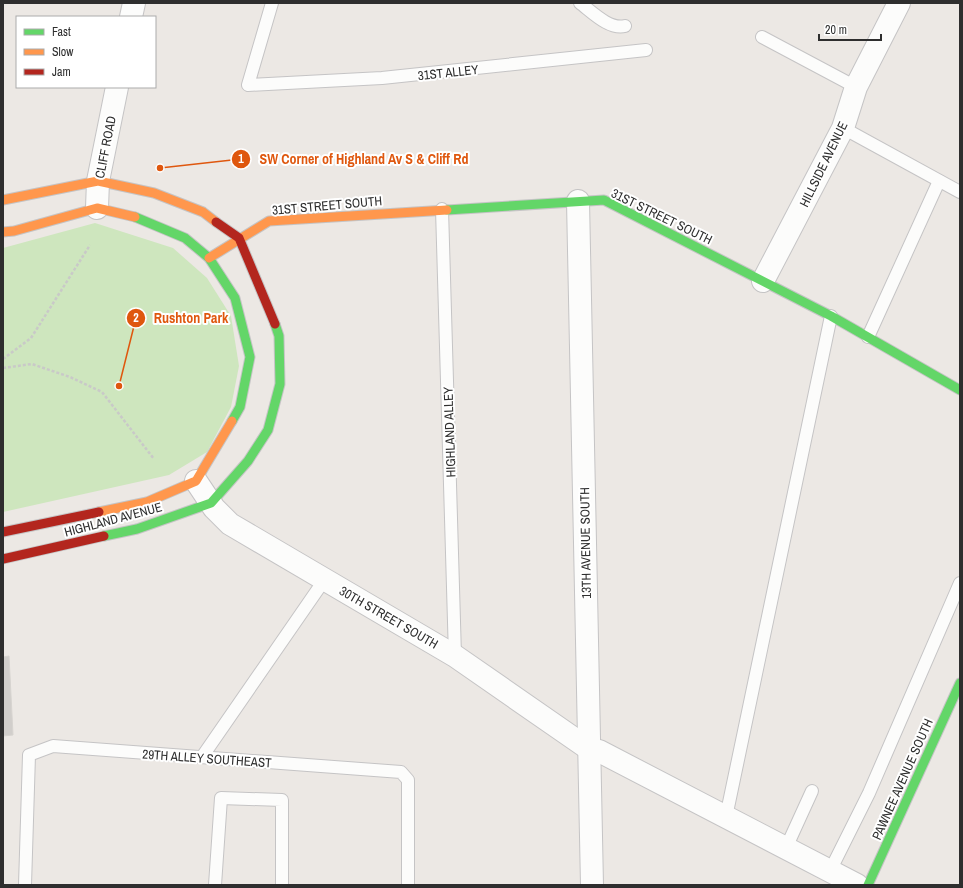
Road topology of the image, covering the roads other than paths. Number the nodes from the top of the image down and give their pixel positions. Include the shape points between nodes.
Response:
1 (134, 3) edge
2 (272, 3) edge
3 (580, 3) edge
4 (899, 3) edge
5 (131, 16) edge
6 (625, 26) dead end
7 (762, 37) dead end
8 (646, 50) dead end
9 (856, 87) junction
10 (117, 88) edge
11 (843, 128) junction
12 (98, 181) junction
13 (939, 181) junction
14 (960, 192) edge
15 (3, 200) edge
16 (578, 201) junction
17 (97, 208) junction
18 (442, 209) junction
19 (3, 232) edge
20 (238, 238) junction
21 (209, 258) junction
22 (763, 281) junction
23 (831, 316) junction
24 (868, 337) junction
25 (960, 390) edge
26 (196, 481) junction
27 (211, 503) junction
28 (3, 532) edge
29 (3, 559) edge
30 (325, 580) junction
31 (960, 583) edge
32 (455, 656) junction
33 (960, 683) edge
34 (589, 749) junction
35 (202, 757) junction
36 (812, 791) dead end
37 (726, 817) junction
38 (786, 848) junction
39 (830, 871) junction
40 (25, 885) edge
41 (215, 885) edge
42 (282, 885) edge
43 (408, 885) edge
44 (592, 885) edge
45 (857, 885) edge
46 (868, 885) edge

1 - 5 street
2 - 8 lane, 31ST ALLEY via 248,85 382,78
3 - 6 lane via 608,23
4 - 9 street, HILLSIDE AVENUE
7 - 9 lane
9 - 11 street, HILLSIDE AVENUE
10 - 12 street, CLIFF ROAD
11 - 13 lane
11 - 22 street, HILLSIDE AVENUE
12 - 15 street, HIGHLAND AVENUE
12 - 17 street, CLIFF ROAD
12 - 20 street, HIGHLAND AVENUE via 154,193 203,212
13 - 14 lane
13 - 24 lane
16 - 18 street, 31ST STREET SOUTH
16 - 22 street, 31ST STREET SOUTH via 604,200
16 - 34 street, 13TH AVENUE SOUTH
17 - 19 street via 14,232
17 - 21 street via 137,218 185,238
18 - 20 street, 31ST STREET SOUTH via 269,221
18 - 32 lane, HIGHLAND ALLEY
20 - 21 street, 31ST STREET SOUTH
20 - 27 street, HIGHLAND AVENUE via 262,289 279,336 280,384 268,430 248,461
21 - 26 street via 235,298 250,357 240,407
22 - 23 street, 31ST STREET SOUTH
23 - 24 street, 31ST STREET SOUTH
23 - 37 lane
24 - 25 street, 31ST STREET SOUTH
26 - 27 street, 30TH STREET SOUTH
26 - 28 street, HIGHLAND AVENUE via 147,502
27 - 29 street, HIGHLAND AVENUE via 137,529
27 - 30 street, 30TH STREET SOUTH via 230,524
30 - 32 street, 30TH STREET SOUTH
30 - 35 lane
31 - 39 lane via 869,793
32 - 34 street, 30TH STREET SOUTH
33 - 46 street, PAWNEE AVENUE SOUTH
34 - 37 street, 30TH STREET SOUTH via 599,751
34 - 44 street, 13TH AVENUE SOUTH
35 - 40 lane, 29TH ALLEY SOUTHEAST via 53,746 30,755
35 - 43 lane, 29TH ALLEY SOUTHEAST via 401,772 408,780
36 - 38 lane
37 - 38 street, 30TH STREET SOUTH
38 - 39 street, 30TH STREET SOUTH
39 - 45 street, 30TH STREET SOUTH
41 - 42 lane via 220,798 282,800

